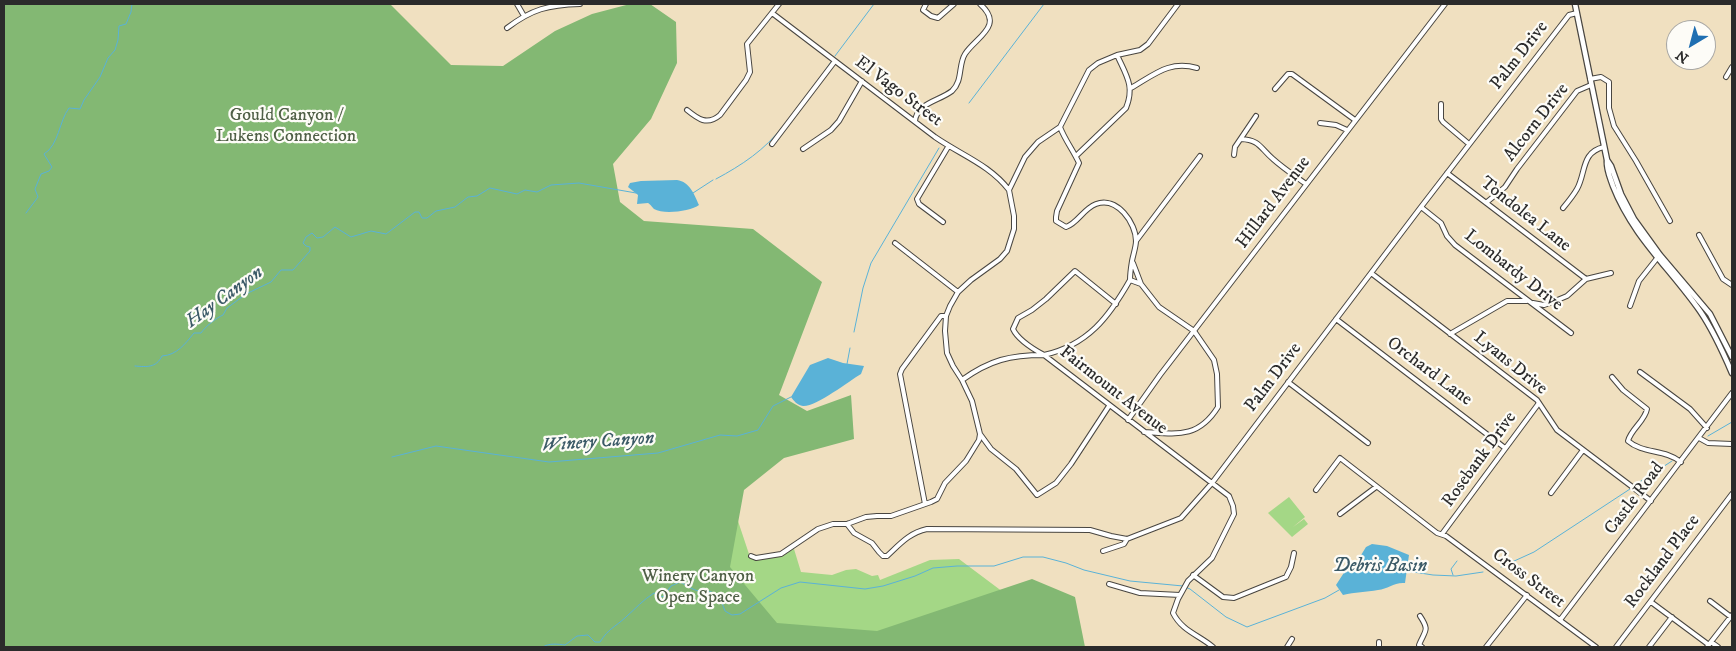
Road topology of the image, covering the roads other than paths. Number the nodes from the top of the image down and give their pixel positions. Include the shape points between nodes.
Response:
1 (517, 4) edge
2 (580, 4) edge
3 (779, 4) edge
4 (926, 4) edge
5 (954, 4) edge
6 (980, 4) edge
7 (1178, 4) edge
8 (1445, 4) edge
9 (1575, 4) edge
10 (772, 13) junction
11 (1577, 13) junction
12 (524, 16) junction
13 (507, 28) dead end
14 (1117, 55) junction
15 (835, 61) junction
16 (1732, 67) edge
17 (1197, 68) dead end
18 (1726, 78) dead end
19 (862, 82) junction
20 (1591, 82) junction
21 (1131, 88) junction
22 (1275, 89) dead end
23 (1441, 104) dead end
24 (687, 110) dead end
25 (1256, 116) dead end
26 (1355, 120) junction
27 (914, 122) junction
28 (1320, 123) dead end
29 (1060, 127) junction
30 (1347, 130) junction
31 (1241, 138) junction
32 (772, 144) dead end
33 (1469, 144) junction
34 (948, 147) junction
35 (1604, 147) junction
36 (803, 149) dead end
37 (1234, 155) dead end
38 (1076, 156) junction
39 (1200, 156) dead end
40 (1447, 173) junction
41 (1306, 184) junction
42 (1009, 190) junction
43 (1487, 202) junction
44 (1421, 207) junction
45 (1563, 208) dead end
46 (1670, 221) dead end
47 (942, 222) dead end
48 (1698, 235) dead end
49 (1136, 242) junction
50 (895, 244) dead end
51 (1658, 257) junction
52 (1132, 261) junction
53 (1371, 273) junction
54 (1611, 273) dead end
55 (1586, 279) junction
56 (1130, 280) junction
57 (1140, 284) junction
58 (1683, 285) junction
59 (1732, 286) edge
60 (958, 292) junction
61 (1529, 302) junction
62 (1116, 304) junction
63 (1630, 306) dead end
64 (946, 316) junction
65 (1336, 319) junction
66 (1194, 331) junction
67 (1571, 333) dead end
68 (1450, 334) junction
69 (1731, 349) edge
70 (1723, 352) junction
71 (1044, 355) junction
72 (1732, 357) edge
73 (1640, 372) dead end
74 (1732, 372) edge
75 (1612, 377) dead end
76 (962, 380) junction
77 (1288, 382) junction
78 (1732, 393) edge
79 (1539, 403) junction
80 (1109, 406) junction
81 (1128, 420) junction
82 (1707, 428) junction
83 (1143, 432) junction
84 (980, 434) junction
85 (1699, 438) junction
86 (1368, 443) dead end
87 (1732, 444) edge
88 (1505, 448) junction
89 (1583, 450) junction
90 (1680, 462) junction
91 (1212, 484) junction
92 (1376, 487) junction
93 (1316, 490) dead end
94 (1551, 494) dead end
95 (1732, 494) edge
96 (1651, 501) junction
97 (925, 504) junction
98 (1340, 514) dead end
99 (847, 524) junction
100 (1442, 534) junction
101 (1127, 539) junction
102 (1104, 551) dead end
103 (1294, 553) dead end
104 (751, 556) dead end
105 (1194, 575) junction
106 (1109, 584) dead end
107 (1181, 593) junction
108 (1527, 595) junction
109 (1710, 601) dead end
110 (1651, 602) junction
111 (1420, 616) dead end
112 (1731, 616) edge
113 (1672, 617) junction
114 (1560, 620) junction
115 (1292, 639) dead end
116 (1709, 645) edge
117 (1420, 646) edge
118 (1213, 647) edge
119 (1288, 647) edge
120 (1486, 647) edge
121 (1595, 647) edge
122 (1616, 647) edge
123 (1649, 647) edge
124 (1718, 647) edge

1 - 12 street
2 - 12 street via 549,6
3 - 10 street
4 - 5 street via 923,10 938,18
6 - 27 street via 990,20 988,30 964,55 961,74 953,90 920,109
7 - 14 street via 1148,44 1140,50
8 - 26 street, Hillard Avenue
9 - 11 main road
10 - 15 street, El Vago Street
10 - 24 street via 747,44 750,68 746,80 720,115 709,121
11 - 20 main road
11 - 33 street, Palm Drive via 1569,15
12 - 13 street
14 - 21 street
14 - 29 street via 1089,70
15 - 19 street, El Vago Street
15 - 32 street
16 - 18 street
17 - 21 street via 1184,64 1171,66
19 - 27 street, El Vago Street
19 - 36 street via 839,121
20 - 35 main road
20 - 43 street, Alcorn Drive via 1577,91 1508,183
20 - 46 street via 1601,77 1609,82 1609,108 1614,126
21 - 38 street via 1126,108
22 - 26 street via 1288,74 1292,74
23 - 33 street via 1442,122
25 - 31 street
26 - 30 street, Hillard Avenue
27 - 34 street, El Vago Street
28 - 30 street
29 - 38 street
29 - 42 street via 1038,142 1024,158
30 - 41 street, Hillard Avenue
31 - 37 street
31 - 41 street via 1260,144 1273,159
33 - 40 street, Palm Drive
34 - 42 street, El Vago Street via 983,165
34 - 47 street via 917,199
35 - 45 street via 1591,152 1578,187
35 - 51 main road via 1609,176 1622,207 1638,234
38 - 49 street via 1079,166 1069,183 1056,221 1068,226 1091,206 1113,204 1128,218
39 - 49 street
40 - 43 street, Tondolea Lane
40 - 44 street, Palm Drive
41 - 66 street, Hillard Avenue
42 - 60 street via 1014,229 1007,251
43 - 55 street, Tondolea Lane
44 - 53 street, Palm Drive
44 - 61 street, Lombardy Drive via 1441,223 1455,245
48 - 59 street via 1723,279
49 - 52 street
50 - 60 street
51 - 58 main road
51 - 63 street via 1639,282
52 - 56 street
52 - 57 street
53 - 65 street, Palm Drive
53 - 68 street, Lyans Drive
54 - 55 street
55 - 61 street via 1556,301 1541,306
56 - 57 street
56 - 62 street
57 - 66 street via 1159,307
58 - 69 main road via 1710,314
58 - 70 main road
60 - 64 street
61 - 67 street, Lombardy Drive
61 - 68 street via 1507,301
62 - 71 street via 1090,334
62 - 71 street via 1076,272 1015,322 1013,329 1016,335
64 - 76 street via 947,353
64 - 97 street via 941,316 933,325 900,374
65 - 77 street, Palm Drive
65 - 88 street, Orchard Lane
66 - 81 street, Hillard Avenue
66 - 83 street via 1214,360 1218,408 1206,424 1181,434
68 - 79 street, Lyans Drive
69 - 70 street
69 - 72 main road
70 - 74 main road
71 - 76 street, Fairmount Avenue via 1011,356 984,366
71 - 80 street, Fairmount Avenue
73 - 82 street via 1690,409
75 - 90 street via 1647,409 1628,441 1639,448 1671,455
76 - 84 street via 972,401
77 - 86 street
77 - 91 street, Palm Drive
78 - 82 street, Castle Road
79 - 88 street, Rosebank Drive
79 - 89 street, Lyans Drive via 1557,430
80 - 81 street, Fairmount Avenue
80 - 84 street via 1056,484 1037,495
81 - 83 street, Fairmount Avenue
82 - 85 street, Castle Road
83 - 91 street, Fairmount Avenue
84 - 97 street via 966,461 945,483 937,499
85 - 87 street via 1708,443
85 - 90 street, Castle Road
88 - 100 street, Rosebank Drive
89 - 94 street
89 - 96 street, Lyans Drive
90 - 96 street, Castle Road
91 - 101 street, Palm Drive via 1181,518
91 - 105 street, Fairmount Avenue via 1232,500 1234,514 1212,558
92 - 93 street, Cross Street via 1340,458
92 - 98 street
92 - 100 street, Cross Street
95 - 110 street, Rockland Place
96 - 114 street, Castle Road
97 - 99 street via 891,516 866,517
99 - 101 street via 883,556 887,556 906,537 927,530 1090,530
99 - 104 street via 818,529 781,554
100 - 108 street, Cross Street
101 - 102 street, Palm Drive via 1124,544
103 - 105 street via 1286,577 1234,598 1223,597
105 - 107 street, Fairmount Avenue
106 - 107 street via 1140,592
107 - 118 street via 1173,613 1178,622
108 - 114 street, Cross Street
108 - 120 street
109 - 112 street
110 - 113 street
110 - 122 street, Rockland Place
111 - 117 street via 1426,631
112 - 116 street
113 - 116 street
113 - 123 street
114 - 121 street, Cross Street
115 - 119 street
116 - 124 street

